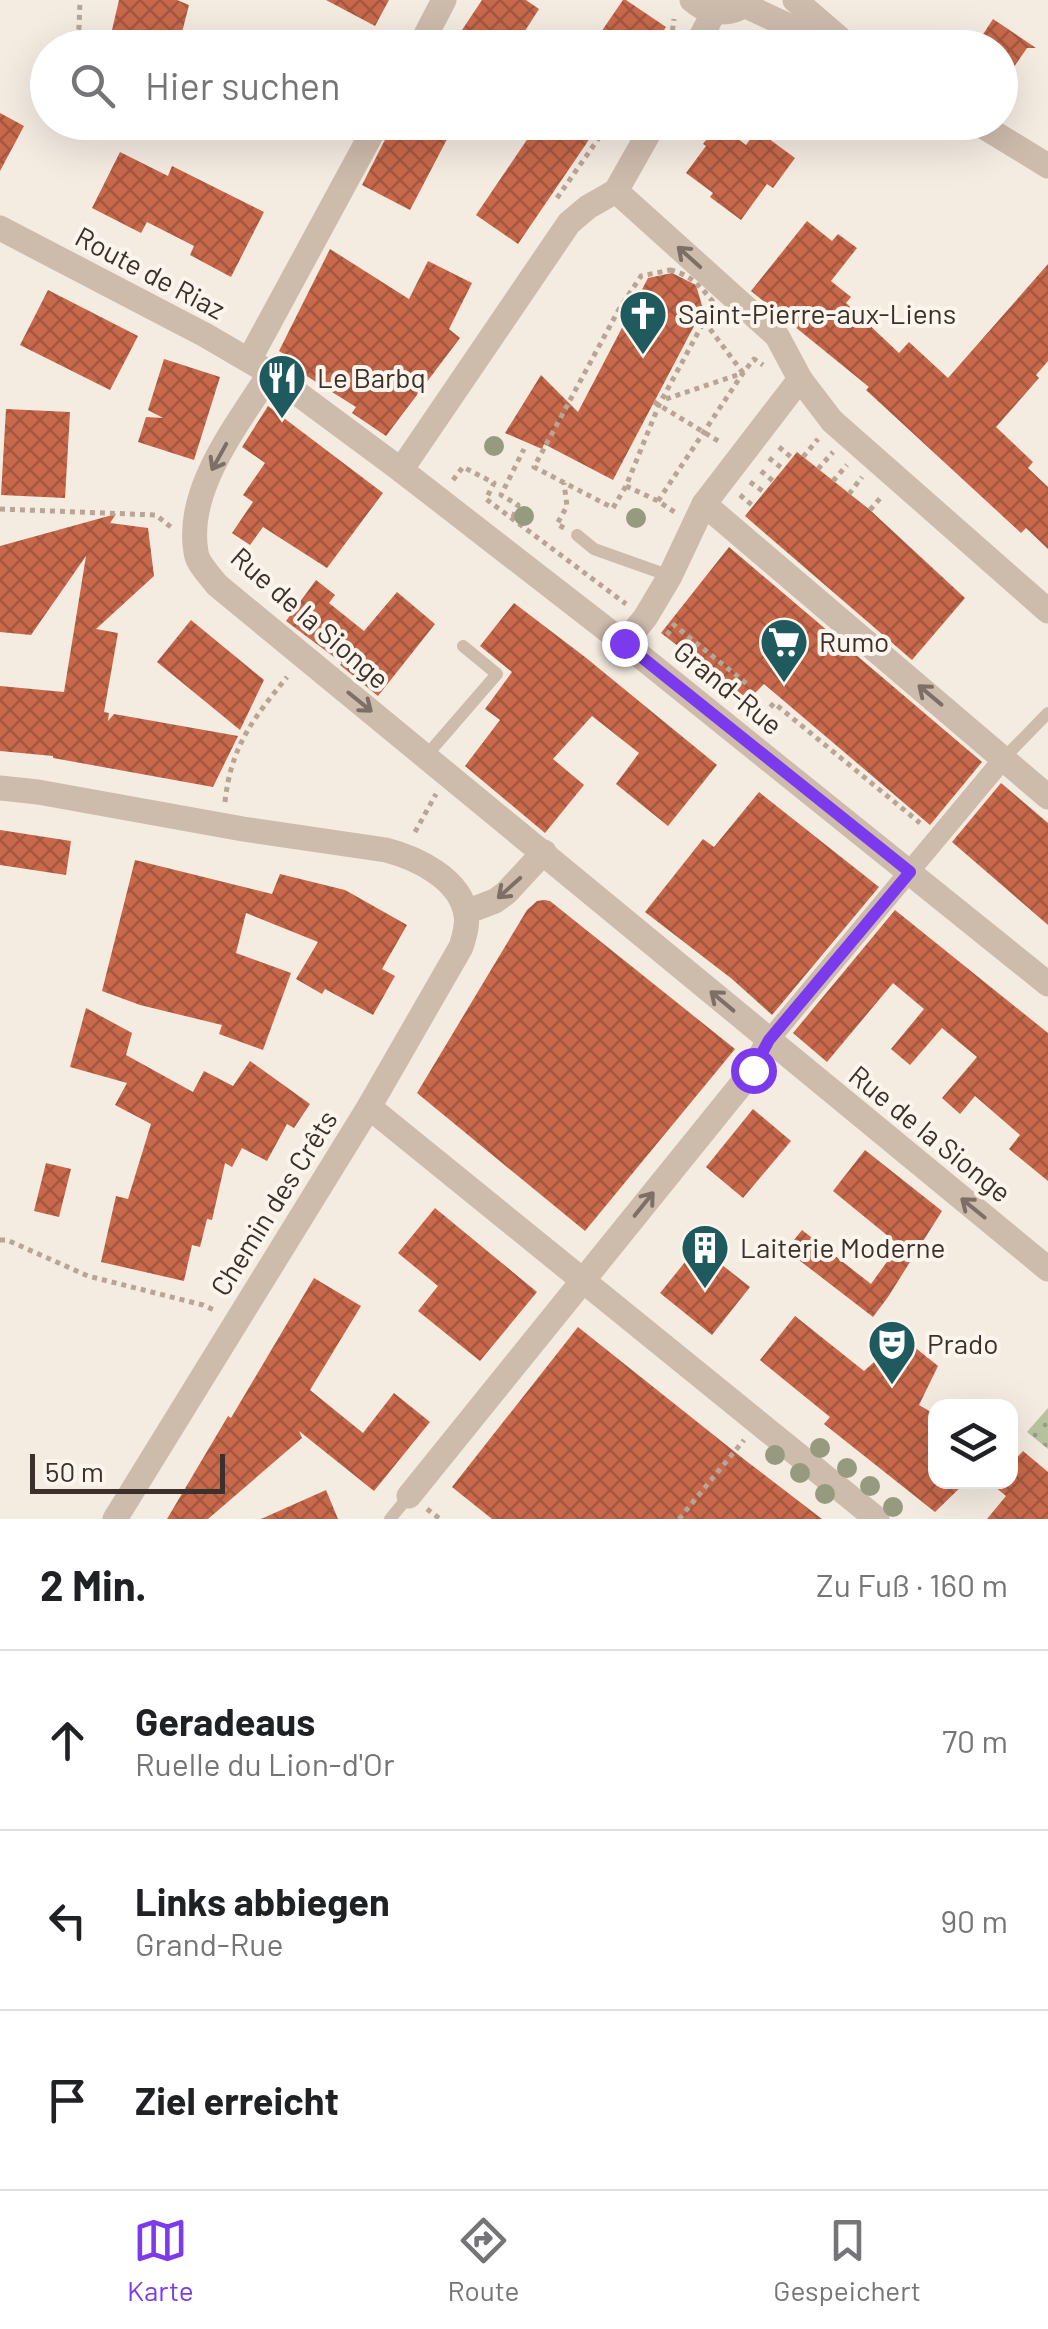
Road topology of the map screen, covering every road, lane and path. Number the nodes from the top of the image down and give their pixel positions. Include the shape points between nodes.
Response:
1 (80, 0) edge
2 (444, 0) edge
3 (795, 0) edge
4 (749, 3) edge
5 (693, 10) edge
6 (79, 30) edge
7 (428, 30) edge
8 (676, 30) edge
9 (801, 30) edge
10 (828, 30) edge
11 (369, 140) edge
12 (597, 140) edge
13 (644, 140) edge
14 (1005, 140) edge
15 (1048, 166) edge
16 (616, 191) junction
17 (557, 198) dead end
18 (0, 228) edge
19 (704, 321) junction
20 (756, 361) dead end
21 (259, 367) junction
22 (743, 372) junction
23 (800, 379) junction
24 (659, 402) junction
25 (705, 432) junction
26 (818, 439) dead end
27 (723, 444) dead end
28 (524, 449) dead end
29 (834, 451) dead end
30 (803, 457) dead end
31 (848, 464) dead end
32 (818, 469) dead end
33 (402, 470) junction
34 (863, 476) dead end
35 (834, 481) dead end
36 (564, 483) junction
37 (626, 486) junction
38 (449, 487) dead end
39 (885, 493) dead end
40 (849, 494) dead end
41 (704, 504) junction
42 (0, 509) edge
43 (870, 510) dead end
44 (512, 517) junction
45 (559, 519) dead end
46 (179, 534) dead end
47 (577, 535) dead end
48 (670, 576) junction
49 (603, 587) dead end
50 (1048, 611) edge
51 (662, 640) dead end
52 (624, 643) junction
53 (463, 646) dead end
54 (287, 677) dead end
55 (747, 684) dead end
56 (1048, 713) edge
57 (742, 739) junction
58 (426, 756) junction
59 (1004, 758) junction
60 (444, 781) dead end
61 (0, 788) edge
62 (1048, 797) edge
63 (224, 805) dead end
64 (939, 839) junction
65 (413, 840) dead end
66 (544, 852) junction
67 (910, 872) junction
68 (466, 912) junction
69 (1048, 984) edge
70 (769, 1040) junction
71 (368, 1107) junction
72 (0, 1240) edge
73 (1048, 1270) edge
74 (582, 1280) junction
75 (214, 1310) dead end
76 (758, 1423) junction
77 (409, 1496) joint
78 (115, 1519) edge
79 (390, 1519) edge
80 (679, 1519) edge
81 (877, 1519) edge

1 - 6 path
2 - 7 street
3 - 10 street
4 - 5 street via 730,12
4 - 9 street
5 - 8 path
11 - 21 street, Rue de la Sionge
12 - 17 path
13 - 16 street
14 - 15 street
23 -> 16 street via 777,336
16 - 33 street via 569,223
18 - 21 street, Route de Riaz
19 - 22 path
19 - 24 path
19 - 36 path via 714,303 699,283 674,270 641,276 534,467
20 - 22 path
21 - 33 street, Grand-Rue
21 -> 58 street, Rue de la Sionge via 196,507 196,556 217,585
22 - 24 path
22 - 25 path
23 - 41 street
23 - 50 street via 832,422
24 - 25 path
24 - 37 path
25 - 27 path
25 - 37 path via 658,501
26 - 30 path
28 - 44 path via 501,495 518,504
29 - 32 path
31 - 35 path
33 - 52 street, Grand-Rue
34 - 40 path
36 - 37 path via 612,508
36 - 45 path via 566,506
38 - 44 path via 462,467 494,483 486,499
39 - 43 path
41 - 48 street
59 -> 41 street
42 - 46 path via 156,515
44 - 49 path
47 - 48 lane via 594,549
48 - 52 street
51 - 55 path via 674,626
52 - 57 street, Grand-Rue
53 - 58 lane via 497,674
54 - 63 path via 239,743
56 - 59 lane
57 - 64 path via 774,703
57 - 67 street, Grand-Rue
58 - 66 street, Rue de la Sionge
59 - 62 street
59 - 64 street
60 - 65 path
61 - 68 street via 386,850 434,870
64 - 67 street
66 -> 68 street via 506,893
70 -> 66 street, Rue de la Sionge
67 - 69 street, Grand-Rue
67 - 70 street
68 - 71 street, Chemin des Crêts via 461,948
73 -> 70 street, Rue de la Sionge
74 -> 70 street via 753,1070
71 - 74 street
71 - 78 street, Chemin des Crêts
72 - 75 path via 88,1276
74 - 76 street
74 - 77 street
76 - 80 path
76 - 81 street
77 - 79 lane

